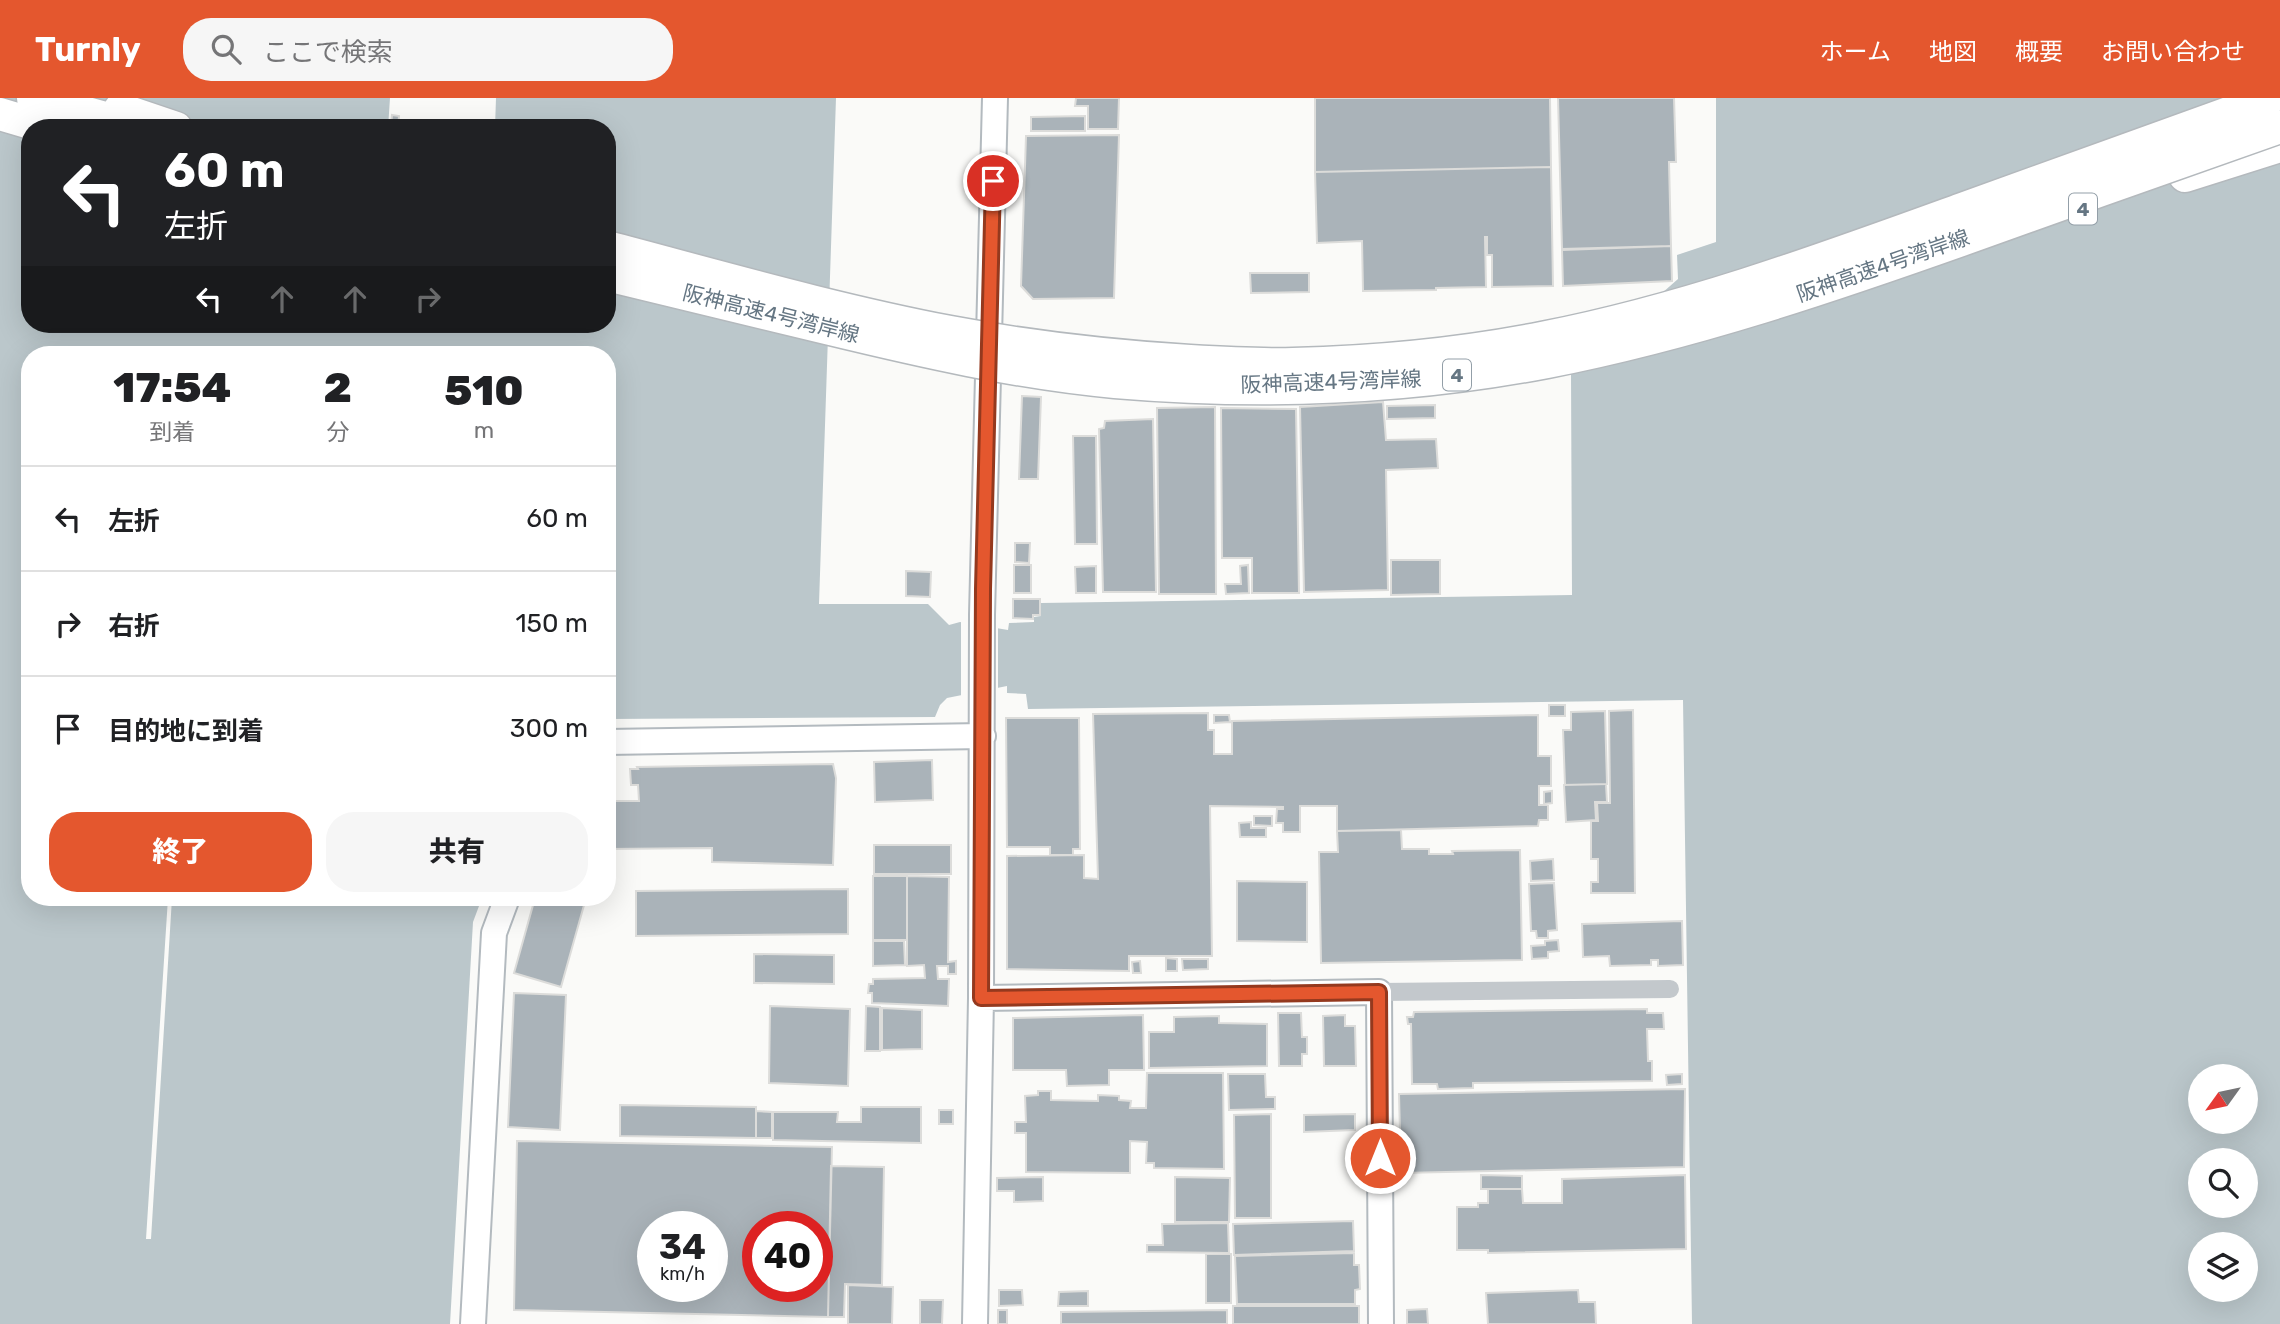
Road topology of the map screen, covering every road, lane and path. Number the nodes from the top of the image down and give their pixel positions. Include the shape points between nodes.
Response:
1 (33, 98) edge
2 (85, 98) edge
3 (995, 98) edge
4 (2270, 98) edge
5 (0, 114) edge
6 (109, 119) edge
7 (149, 119) edge
8 (21, 120) edge
9 (2280, 127) edge
10 (2280, 146) edge
11 (616, 249) edge
12 (1885, 267) junction
13 (616, 277) edge
14 (984, 736) junction
15 (616, 742) edge
16 (504, 906) edge
17 (1670, 989) dead end
18 (1379, 992) junction
19 (981, 998) junction
20 (473, 1324) edge
21 (975, 1324) edge
22 (1381, 1324) edge

1 - 6 highway
2 - 7 highway
3 - 14 street via 982,615
4 - 11 highway, 阪神高速4号湾岸線 / 4, bridge via 1804,266 1707,296 1541,338 1376,359 1207,362 1036,346 887,318
5 - 8 highway
9 - 12 highway, 阪神高速4号湾岸線 / 4, bridge
10 - 12 highway, 4, bridge via 1962,248
12 - 13 highway, 阪神高速4号湾岸線 / 4, bridge via 1706,323 1546,362 1368,384 1282,387 1114,382 1030,371 940,355
14 - 15 street
14 - 19 street
16 - 20 street via 494,933
17 - 18 street
18 - 19 street
18 - 22 street
19 - 21 street

